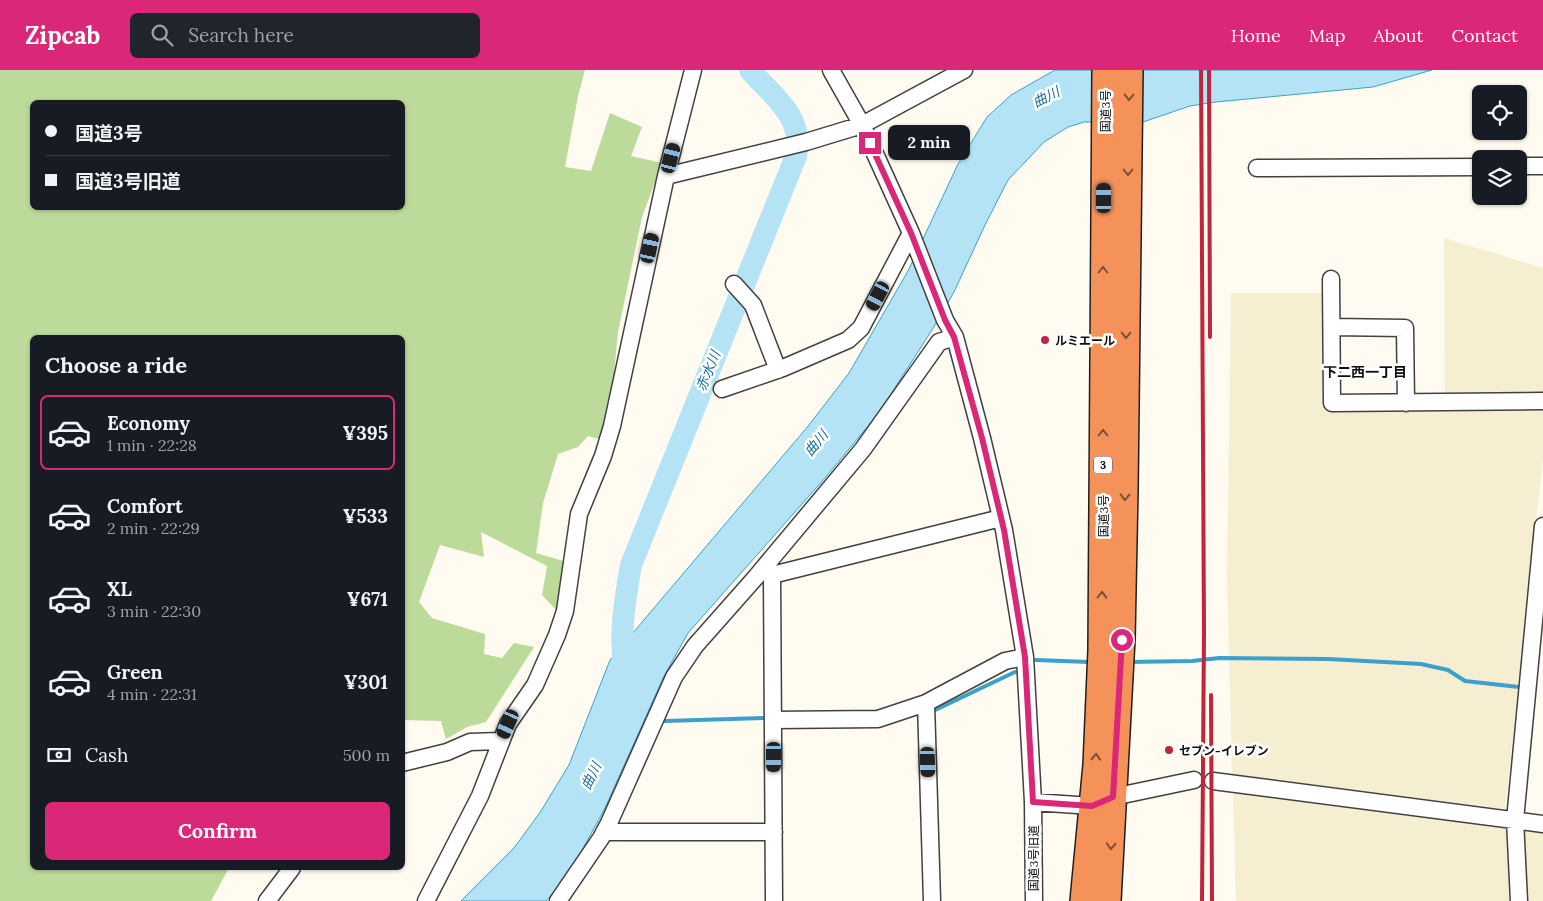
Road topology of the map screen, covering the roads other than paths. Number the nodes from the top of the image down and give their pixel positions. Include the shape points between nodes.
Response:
1 (692, 70) edge
2 (831, 70) edge
3 (964, 70) edge
4 (1105, 70) edge
5 (1130, 70) edge
6 (1116, 123) junction
7 (862, 126) junction
8 (1527, 166) edge
9 (1543, 166) edge
10 (1472, 167) edge
11 (1257, 168) dead end
12 (666, 176) junction
13 (914, 240) junction
14 (1331, 279) dead end
15 (734, 284) dead end
16 (1332, 328) junction
17 (954, 337) junction
18 (778, 370) junction
19 (722, 389) dead end
20 (1543, 401) edge
21 (1406, 403) junction
22 (1001, 518) junction
23 (1543, 526) edge
24 (1025, 657) junction
25 (1535, 688) edge
26 (926, 703) junction
27 (774, 720) junction
28 (500, 741) junction
29 (405, 762) edge
30 (1194, 780) dead end
31 (1213, 780) dead end
32 (1033, 802) junction
33 (1102, 802) junction
34 (1515, 820) junction
35 (1543, 824) edge
36 (604, 832) junction
37 (774, 832) junction
38 (290, 870) edge
39 (1109, 900) edge
40 (267, 901) edge
41 (426, 901) edge
42 (558, 901) edge
43 (774, 901) edge
44 (932, 901) edge
45 (1034, 901) edge
46 (1083, 901) edge
47 (1519, 901) edge

1 - 12 street
2 - 7 street, 国道3号旧道
3 - 7 street
4 - 6 highway, 国道3号 / 3
5 -> 6 highway, 国道3号 / 3
6 - 33 highway, 国道3号 / 3 via 1096,765
7 - 12 street
7 - 13 street, 国道3号旧道
8 - 9 street
10 - 11 street
12 - 28 street via 612,426 579,514 565,611 535,684
13 - 17 street, 国道3号旧道
13 - 18 street via 861,328 848,340
14 - 16 street
15 - 18 street via 753,305
16 - 21 street via 1405,328
16 - 21 street via 1332,403
17 - 22 street, 国道3号旧道
17 - 36 street via 939,342 863,449 695,646 674,677
18 - 19 street
20 - 21 street
22 - 24 street, 国道3号旧道
22 - 27 street via 772,575
23 - 25 street
24 - 26 street via 1005,661
24 - 32 street, 国道3号旧道
25 - 34 street
26 - 27 street via 878,719
26 - 44 street
27 - 37 street
28 - 29 street via 470,742 447,752
28 - 41 street via 480,796
30 - 33 street
31 - 34 street
32 - 33 street
32 - 45 street, 国道3号旧道
33 -> 39 highway, 国道3号 / 3
33 - 46 highway, 国道3号 / 3
34 - 35 street
34 - 47 street
36 - 37 street
36 - 42 street
37 - 43 street
38 - 40 street

